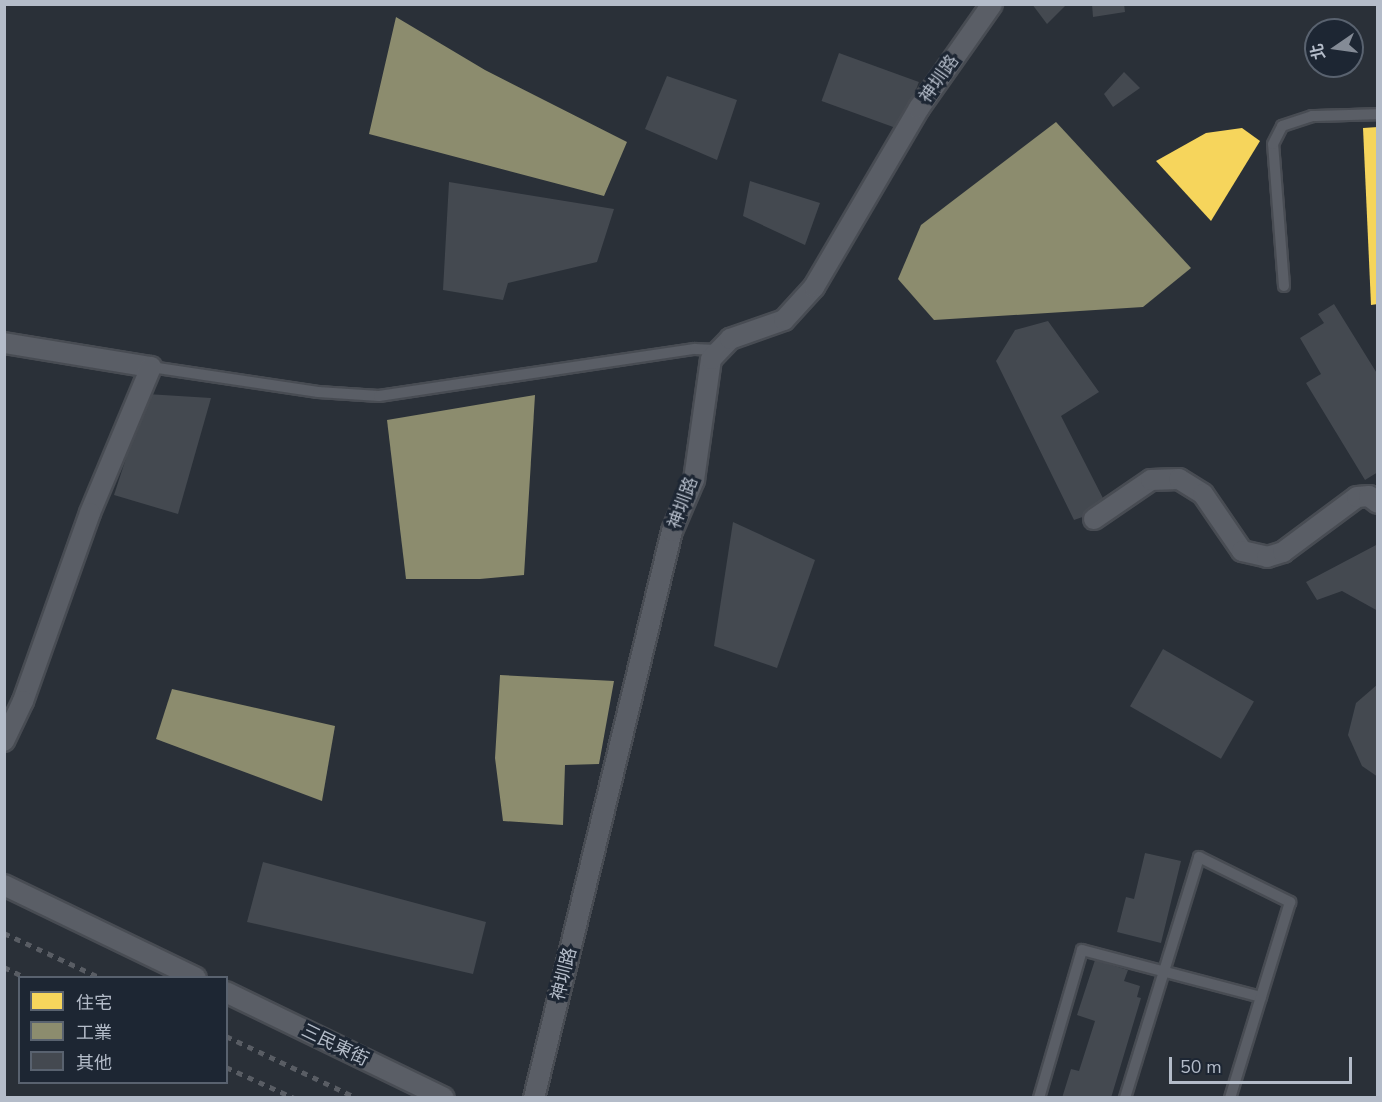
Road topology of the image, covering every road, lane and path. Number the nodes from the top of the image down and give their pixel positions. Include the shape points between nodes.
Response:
1 (992, 4) edge
2 (1377, 114) edge
3 (1284, 286) dead end
4 (4, 343) edge
5 (716, 350) junction
6 (151, 367) junction
7 (1377, 503) edge
8 (1094, 519) dead end
9 (4, 741) edge
10 (4, 885) edge
11 (1164, 969) junction
12 (192, 976) edge
13 (228, 993) edge
14 (1261, 997) junction
15 (444, 1098) edge
16 (534, 1098) edge
17 (1039, 1098) edge
18 (1125, 1098) edge
19 (1230, 1098) edge

1 - 5 street, 神圳路 via 919,108 814,287 784,320 730,339
2 - 3 lane via 1312,116 1282,126 1274,144
4 - 6 street
5 - 6 lane via 695,348 379,396 318,392
5 - 16 street, 神圳路 via 711,359 694,480 672,531
6 - 9 street via 90,513 23,701
7 - 8 street via 1369,496 1357,497 1283,552 1267,557 1242,551 1203,494 1179,479 1151,480
10 - 12 street
11 - 14 lane
11 - 14 lane via 1199,857 1290,902
11 - 17 lane via 1082,950
11 - 18 lane
13 - 15 street, 三民東街
14 - 19 lane

